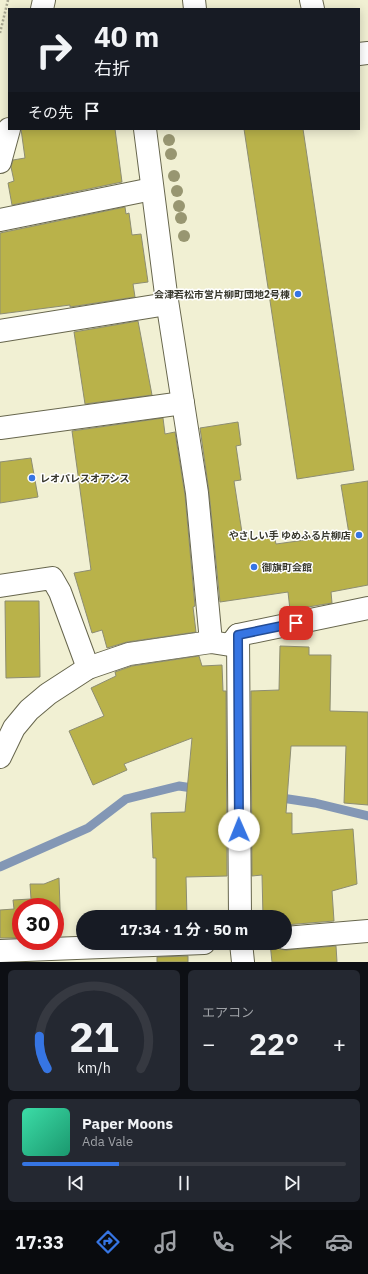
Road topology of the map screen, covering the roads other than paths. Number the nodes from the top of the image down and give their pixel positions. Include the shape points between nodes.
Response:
1 (9, 130) edge
2 (145, 130) edge
3 (0, 162) edge
4 (152, 189) junction
5 (0, 220) edge
6 (167, 304) junction
7 (0, 332) edge
8 (183, 403) junction
9 (0, 428) edge
10 (0, 586) edge
11 (368, 608) edge
12 (238, 635) junction
13 (211, 642) junction
14 (88, 668) junction
15 (0, 757) edge
16 (240, 910) edge
17 (368, 931) edge
18 (292, 937) edge
19 (76, 948) edge
20 (242, 950) edge
21 (0, 951) edge
22 (243, 962) edge

1 - 3 street
2 - 4 street
4 - 5 street
4 - 6 street
6 - 7 street
6 - 8 street
8 - 9 street
8 - 13 street via 197,493
10 - 14 street via 52,578 60,592
11 - 12 street
12 - 13 street via 230,645
12 - 16 street
13 - 14 street via 129,654
14 - 15 street via 48,694 29,710 14,728
17 - 18 street
19 - 21 street
20 - 22 street

